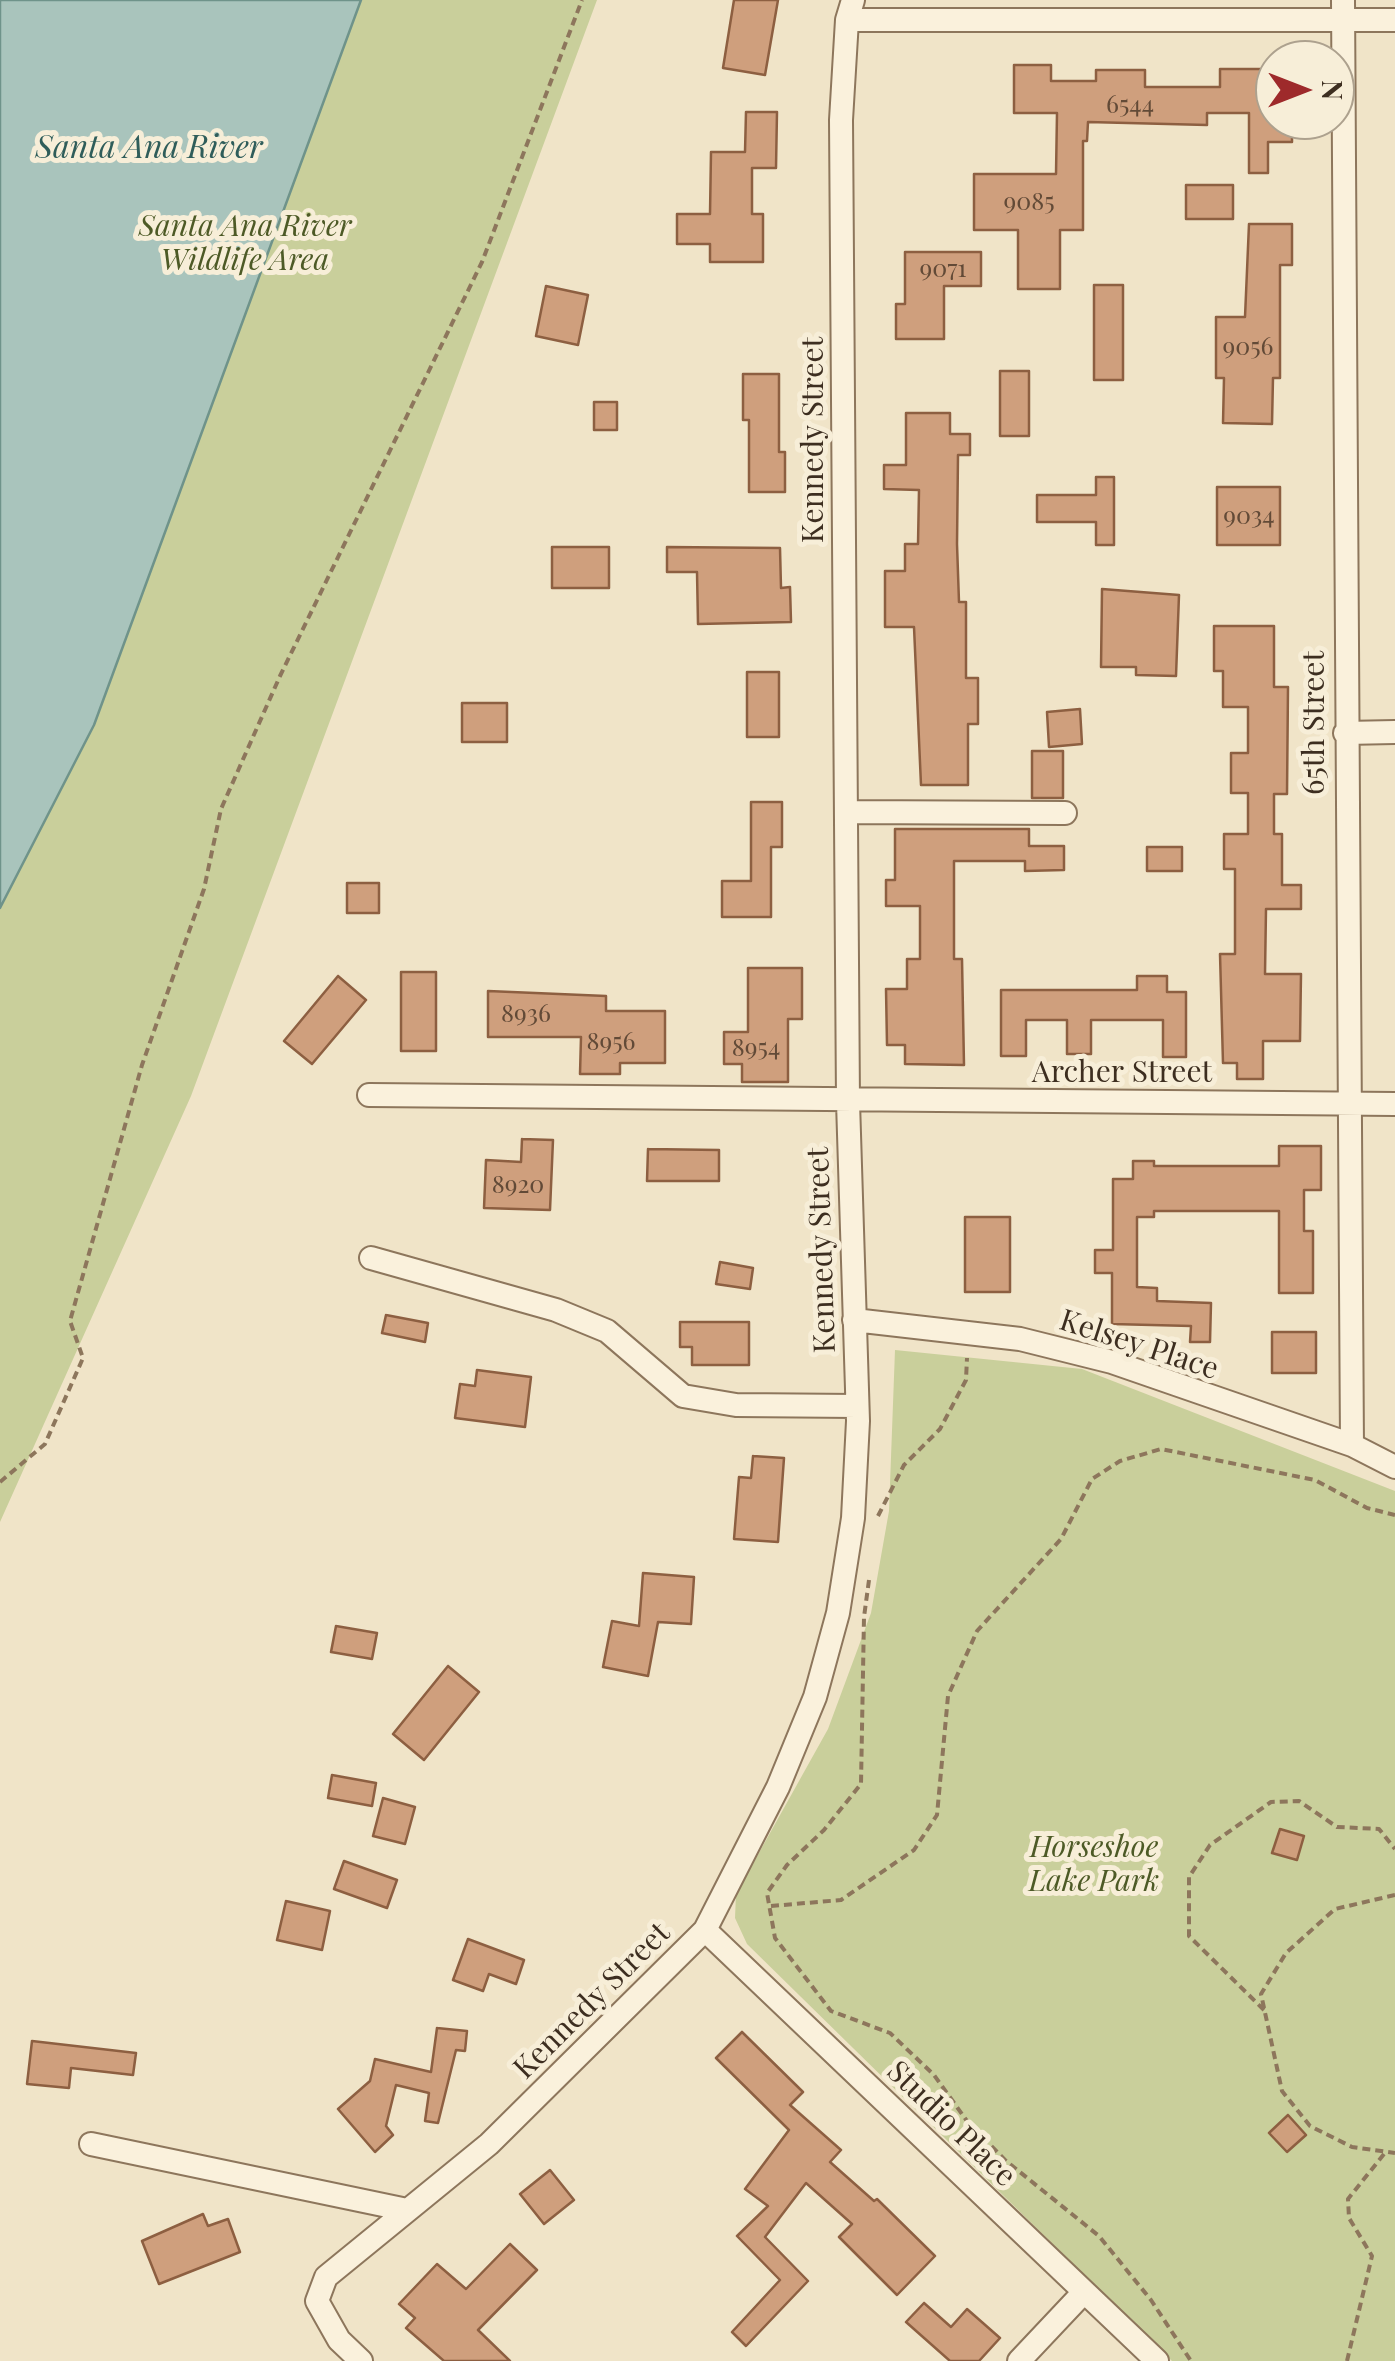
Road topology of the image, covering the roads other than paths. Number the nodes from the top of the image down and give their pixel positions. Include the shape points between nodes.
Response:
1 (850, 10) edge
2 (1343, 10) edge
3 (1395, 20) edge
4 (1395, 732) edge
5 (1345, 733) junction
6 (846, 812) junction
7 (1065, 813) dead end
8 (369, 1096) dead end
9 (848, 1102) junction
10 (1346, 1104) junction
11 (1395, 1104) edge
12 (371, 1258) dead end
13 (854, 1320) junction
14 (857, 1406) junction
15 (1352, 1445) junction
16 (1395, 1468) edge
17 (705, 1930) junction
18 (91, 2144) dead end
19 (407, 2210) junction
20 (1084, 2292) junction
21 (361, 2361) edge
22 (1019, 2361) edge
23 (1157, 2361) edge

1 - 2 street
1 - 6 street, Kennedy Street via 842,120
2 - 3 street
2 - 5 street, 65th Street
4 - 5 street
5 - 10 street, 65th Street
6 - 7 street
6 - 9 street, Kennedy Street
8 - 9 street, Archer Street
9 - 10 street, Archer Street
9 - 13 street, Kennedy Street
10 - 11 street, Archer Street
10 - 15 street, 65th Street
12 - 14 street via 607,1331 682,1396 736,1406
13 - 14 street, Kennedy Street
13 - 15 street, Kelsey Place via 1020,1339 1112,1362
14 - 17 street, Kennedy Street via 853,1518 838,1613 815,1697
15 - 16 street, Kelsey Place
17 - 19 street, Kennedy Street via 489,2144
17 - 20 street, Studio Place
18 - 19 street
19 - 21 street, Kennedy Street via 326,2277 317,2301 339,2340
20 - 22 street
20 - 23 street, Studio Place

